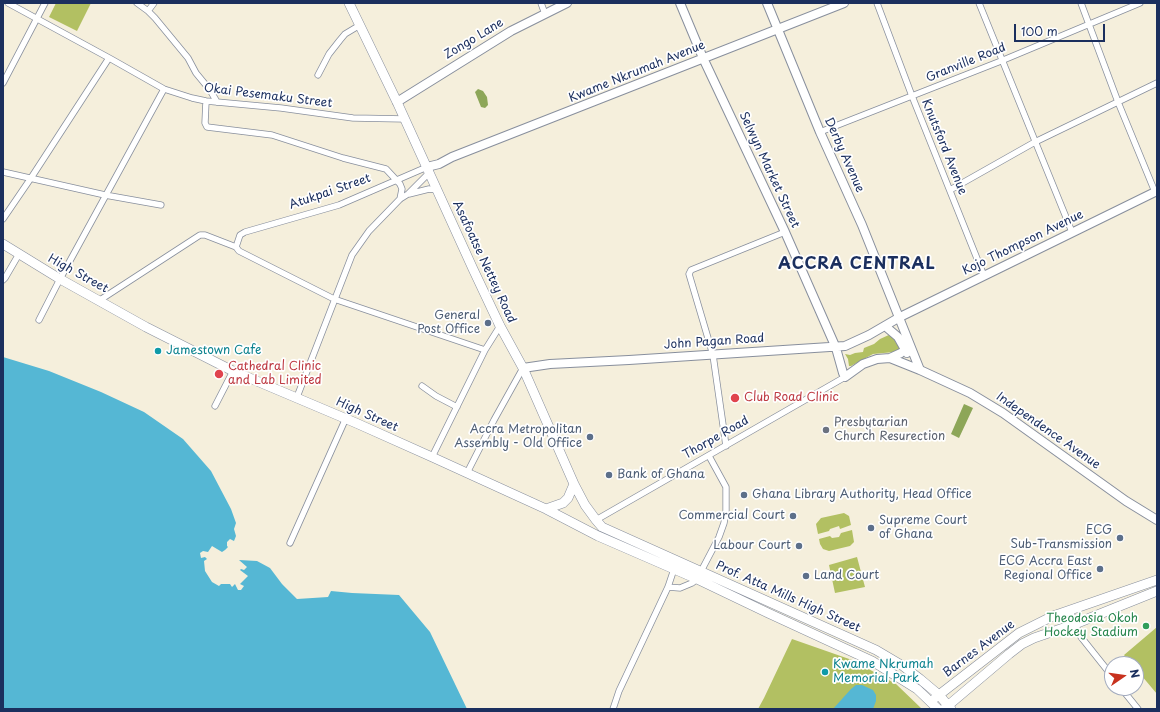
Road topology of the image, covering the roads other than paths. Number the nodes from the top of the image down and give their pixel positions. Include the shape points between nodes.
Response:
1 (8, 3) edge
2 (45, 3) edge
3 (138, 3) edge
4 (154, 3) edge
5 (349, 3) edge
6 (541, 3) edge
7 (567, 3) edge
8 (680, 3) edge
9 (767, 3) edge
10 (844, 3) edge
11 (877, 3) edge
12 (978, 3) edge
13 (1081, 3) edge
14 (1140, 3) edge
15 (148, 11) junction
16 (545, 14) junction
17 (36, 19) junction
18 (360, 24) junction
19 (1088, 24) junction
20 (777, 29) junction
21 (109, 58) junction
22 (703, 58) junction
23 (1002, 61) junction
24 (318, 75) dead end
25 (3, 83) edge
26 (1157, 83) edge
27 (164, 89) junction
28 (912, 96) junction
29 (206, 101) junction
30 (217, 102) junction
31 (398, 102) junction
32 (1118, 102) junction
33 (405, 119) junction
34 (820, 132) junction
35 (1035, 142) junction
36 (429, 170) junction
37 (3, 172) edge
38 (31, 178) junction
39 (398, 180) junction
40 (438, 190) junction
41 (950, 190) junction
42 (1156, 191) edge
43 (408, 194) junction
44 (105, 195) junction
45 (400, 199) junction
46 (161, 205) dead end
47 (3, 220) edge
48 (785, 232) junction
49 (1072, 232) junction
50 (3, 244) edge
51 (236, 247) junction
52 (19, 254) junction
53 (984, 276) junction
54 (60, 279) junction
55 (3, 280) edge
56 (334, 299) junction
57 (100, 300) junction
58 (900, 317) junction
59 (39, 320) dead end
60 (500, 326) junction
61 (886, 326) junction
62 (836, 348) junction
63 (906, 349) junction
64 (485, 350) junction
65 (712, 355) junction
66 (890, 358) junction
67 (523, 368) junction
68 (917, 368) junction
69 (233, 371) junction
70 (845, 377) junction
71 (422, 386) dead end
72 (297, 397) junction
73 (215, 406) dead end
74 (457, 407) junction
75 (346, 418) junction
76 (726, 446) junction
77 (709, 456) junction
78 (432, 457) junction
79 (467, 473) junction
80 (574, 484) junction
81 (546, 509) junction
82 (1157, 520) edge
83 (599, 524) junction
84 (598, 536) junction
85 (290, 543) dead end
86 (674, 569) junction
87 (699, 575) junction
88 (1156, 580) edge
89 (668, 587) junction
90 (1157, 590) edge
91 (1070, 610) junction
92 (1075, 624) junction
93 (1104, 666) edge
94 (939, 695) junction
95 (1127, 696) edge
96 (931, 702) junction
97 (948, 708) edge
98 (613, 709) edge
99 (938, 709) edge
100 (1138, 709) edge

1 - 17 street, Okai Pesemaku Street
2 - 17 street
3 - 15 street
4 - 15 street
5 - 18 main road, Asafoatse Nettey Road
6 - 16 street
7 - 16 main road, Zongo Lane
8 - 22 main road, Selwyn Market Street
9 - 20 main road, Derby Avenue
10 - 20 main road, Kwame Nkrumah Avenue
11 - 28 street, Knutsford Avenue
12 - 23 street
13 - 19 street
14 - 19 street, Granville Road
15 - 30 street via 188,58
16 - 31 main road, Zongo Lane via 511,31
17 - 21 street, Okai Pesemaku Street
17 - 25 street
18 - 24 street via 340,40
18 - 31 main road, Asafoatse Nettey Road
19 - 23 street, Granville Road
19 - 32 street
20 - 22 main road, Kwame Nkrumah Avenue
20 - 34 main road, Derby Avenue
21 - 27 street, Okai Pesemaku Street
21 - 38 street
22 - 36 main road, Kwame Nkrumah Avenue via 452,157
22 - 48 main road, Selwyn Market Street
23 - 28 street, Granville Road
23 - 35 street
26 - 32 street
27 - 29 street, Okai Pesemaku Street
27 - 44 street
28 - 34 street, Granville Road
28 - 41 street, Knutsford Avenue
29 - 30 street, Okai Pesemaku Street
29 - 39 street via 207,127 272,135 386,169
30 - 33 street, Okai Pesemaku Street via 353,118
31 - 33 main road, Asafoatse Nettey Road
32 - 35 street
32 - 42 street
33 - 36 main road, Asafoatse Nettey Road
34 - 58 main road, Derby Avenue
35 - 41 street
35 - 49 street
36 - 39 street, Atukpai Street
36 - 40 main road, Asafoatse Nettey Road
36 - 43 street
37 - 38 street
38 - 44 street
38 - 47 street
39 - 45 street via 402,189
39 - 51 street, Atukpai Street via 339,205 245,232 240,235
40 - 43 street via 429,189
40 - 60 main road, Asafoatse Nettey Road
41 - 53 street, Knutsford Avenue
42 - 49 main road, Kojo Thompson Avenue
43 - 45 street
44 - 46 street
44 - 54 street
45 - 56 street via 369,230 352,255
48 - 62 main road, Selwyn Market Street
48 - 65 street via 691,270 689,274
49 - 53 main road, Kojo Thompson Avenue
50 - 52 main road, High Street
51 - 56 street via 239,251
51 - 57 street via 202,234
52 - 54 main road, High Street
52 - 55 street
53 - 58 main road, Kojo Thompson Avenue
54 - 57 main road, High Street
54 - 59 street
56 - 64 street
56 - 72 street
57 - 69 main road, High Street via 146,327
58 - 61 main road, John Pagan Road
58 - 68 main road
60 - 64 street
60 - 67 main road, Asafoatse Nettey Road
61 - 62 main road, John Pagan Road via 854,343
61 - 63 main road
62 - 65 main road, John Pagan Road
62 - 70 main road, Selwyn Market Street
63 - 66 main road
63 - 68 main road
64 - 74 street
65 - 67 main road, John Pagan Road via 550,364
65 - 76 street
66 - 68 main road, Thorpe Road
66 - 70 main road, Thorpe Road via 873,359
67 - 79 street
67 - 80 main road, Asafoatse Nettey Road
68 - 82 main road, Independence Avenue via 970,393 1003,413 1126,501
69 - 72 main road, High Street
69 - 73 street
70 - 76 street, Thorpe Road
71 - 74 street
72 - 75 main road, High Street
74 - 78 street
75 - 78 main road, High Street
75 - 85 street
76 - 77 street, Thorpe Road
77 - 83 street, Thorpe Road
77 - 87 street via 726,487 726,510 719,537
78 - 79 main road, High Street
79 - 81 main road, High Street
80 - 81 main road via 563,503
80 - 83 main road, Asafoatse Nettey Road
81 - 84 main road, High Street
83 - 84 main road
83 - 87 main road, Prof. Atta Mills High Street
84 - 86 main road, Prof. Atta Mills High Street
86 - 87 main road, Prof. Atta Mills High Street
86 - 89 street
87 - 89 street via 692,583 680,588
87 - 94 main road, Prof. Atta Mills High Street via 876,650 903,666
87 - 96 main road, Prof. Atta Mills High Street via 768,613 872,661 906,681
88 - 91 main road, Barnes Avenue
89 - 98 street
90 - 92 main road, Barnes Avenue
91 - 92 street
91 - 94 main road, Barnes Avenue via 1019,633
92 - 93 street via 1081,637
92 - 97 main road, Barnes Avenue via 1022,644
94 - 96 main road, Barnes Avenue
94 - 97 main road, Prof. Atta Mills High Street
95 - 100 street
96 - 99 main road, Prof. Atta Mills High Street

